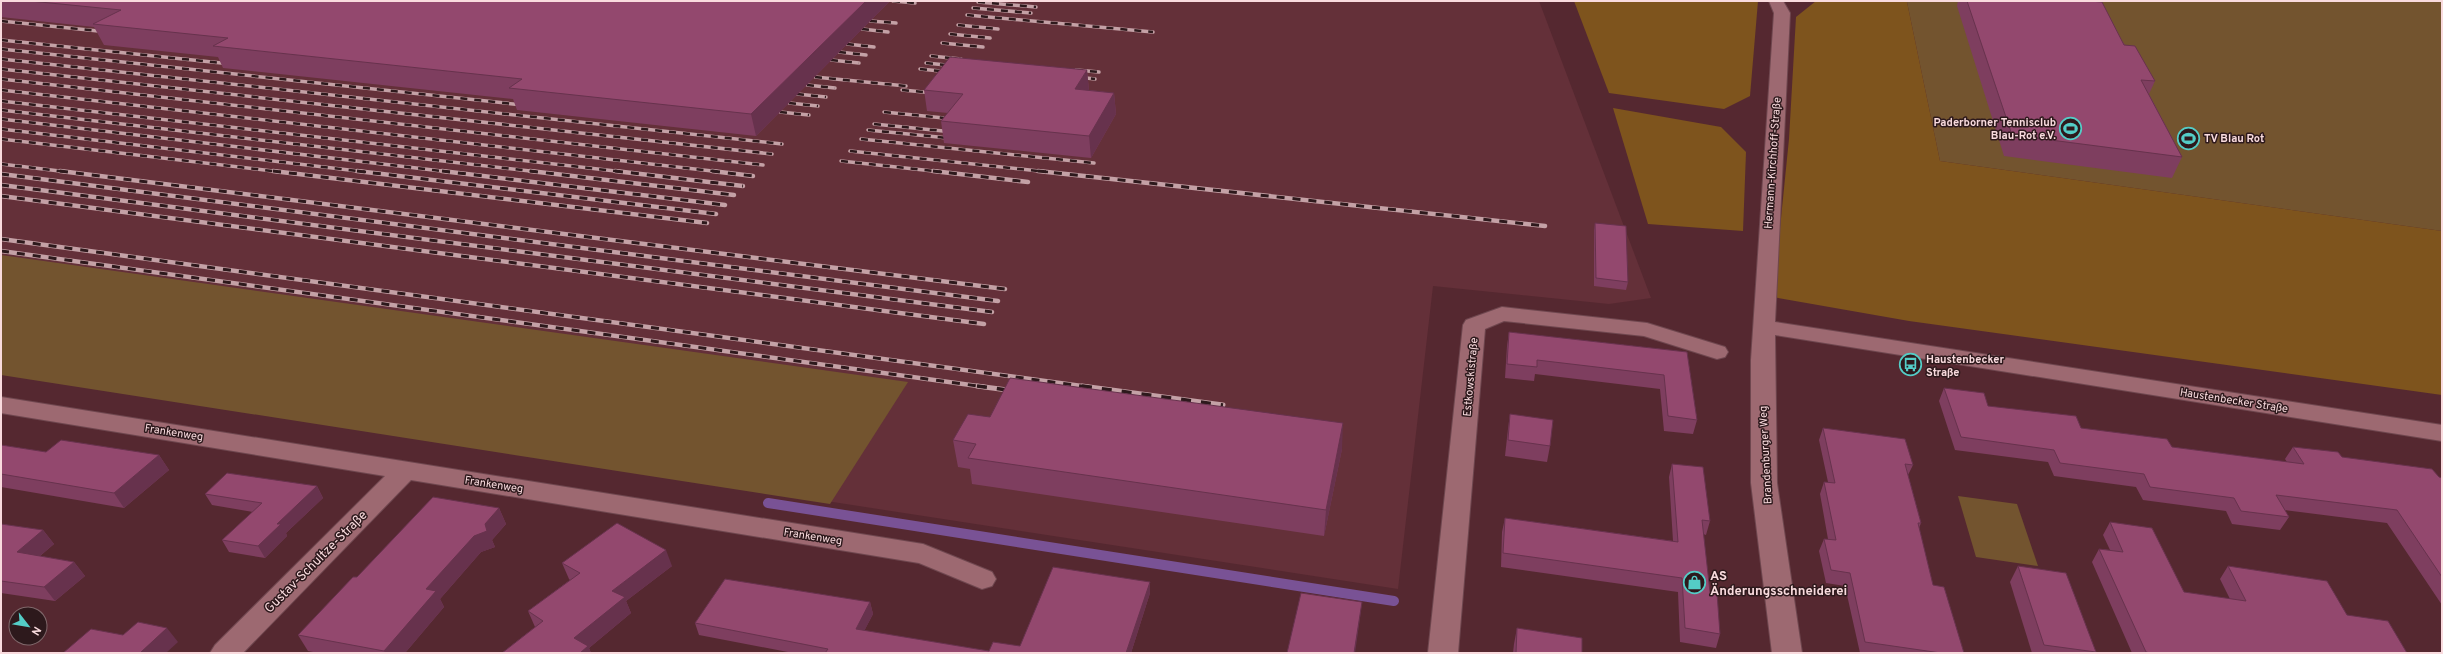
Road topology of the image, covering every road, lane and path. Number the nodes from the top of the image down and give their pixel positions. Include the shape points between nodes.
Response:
1 (1776, 1) edge
2 (1765, 327) junction
3 (1717, 352) dead end
4 (1, 405) edge
5 (2442, 433) edge
6 (406, 470) junction
7 (982, 579) dead end
8 (225, 653) edge
9 (1443, 653) edge
10 (1787, 653) edge

1 - 2 street, Hermann-Kirchhoff-Straße via 1782,13 1765,281
2 - 5 street, Haustenbecker Straße
2 - 10 street, Brandenburger Weg via 1762,360 1764,483
3 - 9 street, Estkowskistraße via 1647,330 1502,314 1474,325
4 - 6 street, Frankenweg
6 - 7 street, Frankenweg via 923,554
6 - 8 street, Gustav-Schultze-Straße

